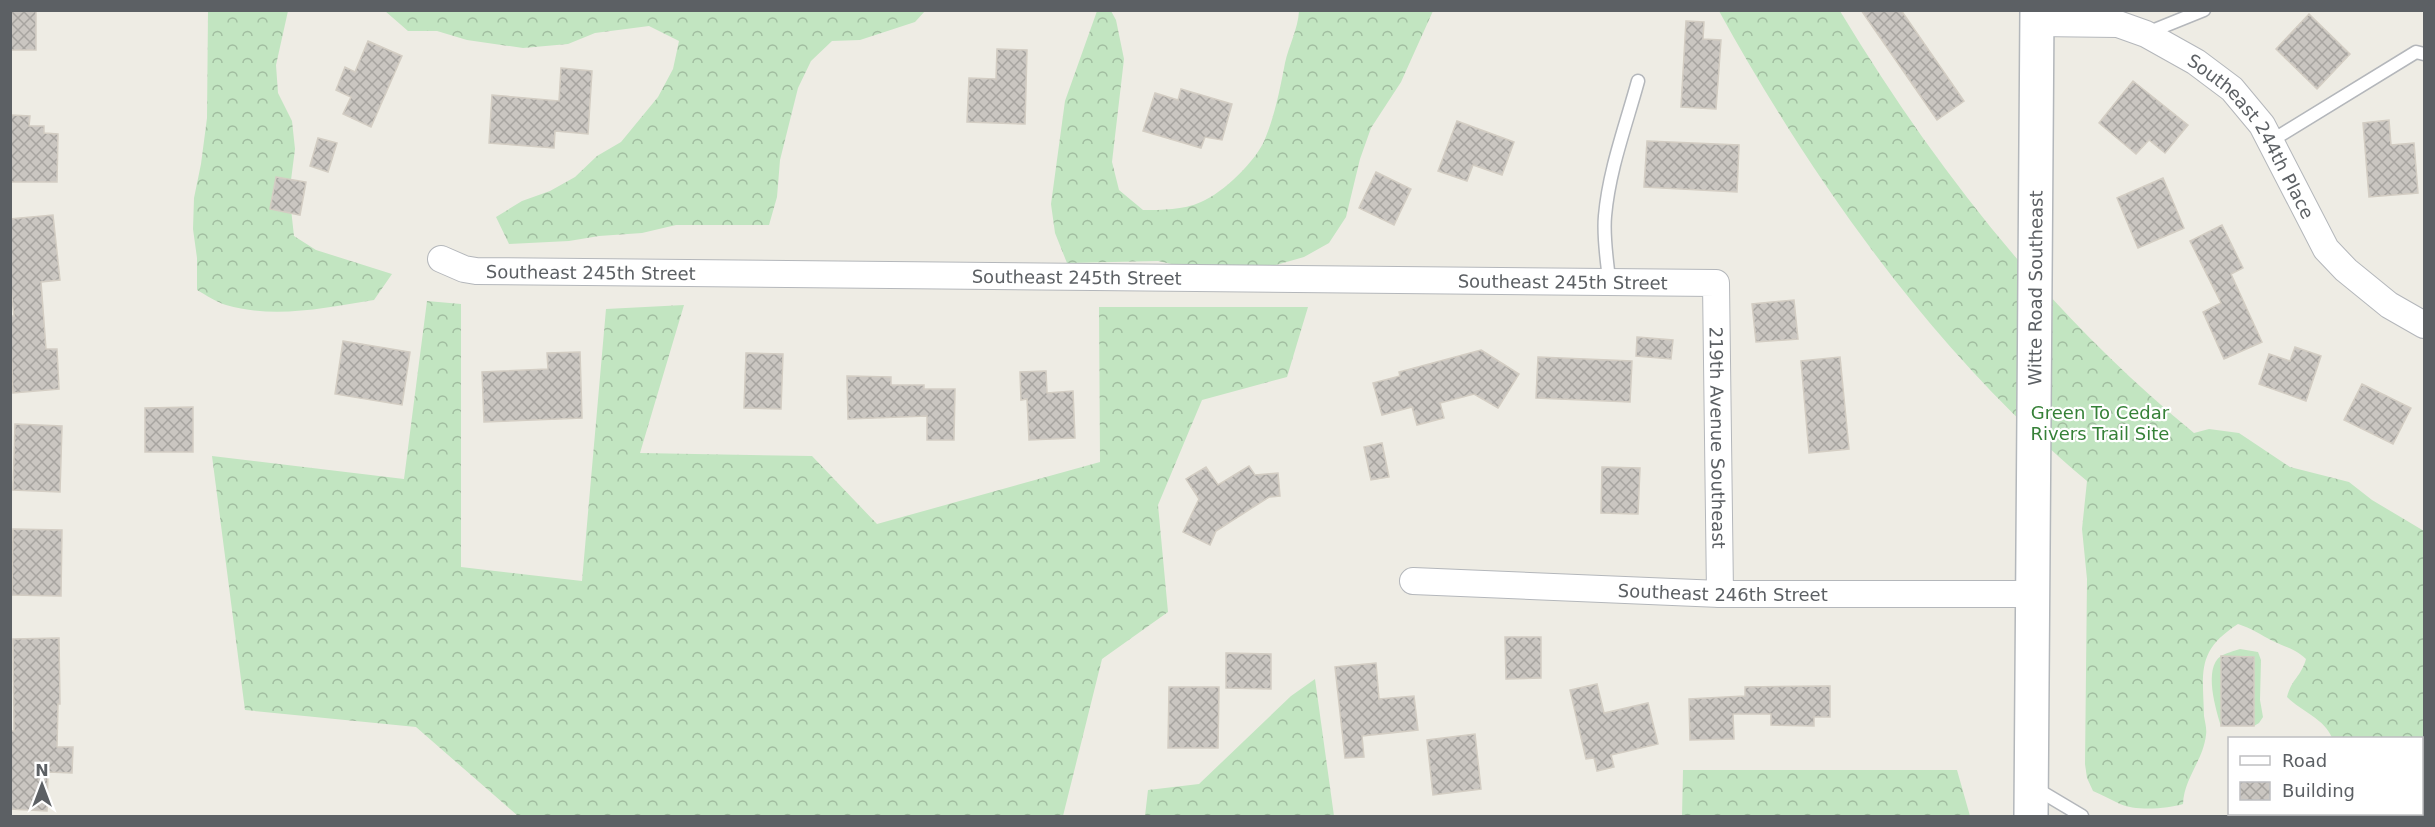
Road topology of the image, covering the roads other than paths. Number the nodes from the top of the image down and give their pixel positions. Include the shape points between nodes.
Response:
1 (2204, 10) edge
2 (2037, 17) edge
3 (2146, 33) junction
4 (2424, 54) edge
5 (1638, 81) dead end
6 (2271, 141) junction
7 (441, 259) dead end
8 (1609, 280) junction
9 (1716, 283) joint
10 (2424, 325) edge
11 (1413, 581) dead end
12 (1720, 594) junction
13 (2033, 594) junction
14 (2031, 801) edge
15 (2082, 816) edge

1 - 3 lane
2 - 3 street, Southeast 244th Place via 2118,24
2 - 13 street, Witte Road Southeast
3 - 6 street, Southeast 244th Place via 2232,89
4 - 6 lane via 2416,52
5 - 8 lane via 1616,157 1605,216
6 - 10 street, Southeast 244th Place via 2326,249 2389,305
7 - 8 street, Southeast 245th Street via 476,271
8 - 9 street, Southeast 245th Street
9 - 12 street, 219th Avenue Southeast
11 - 12 street, Southeast 246th Street
12 - 13 street, Southeast 246th Street
13 - 14 street, Witte Road Southeast
14 - 15 lane

